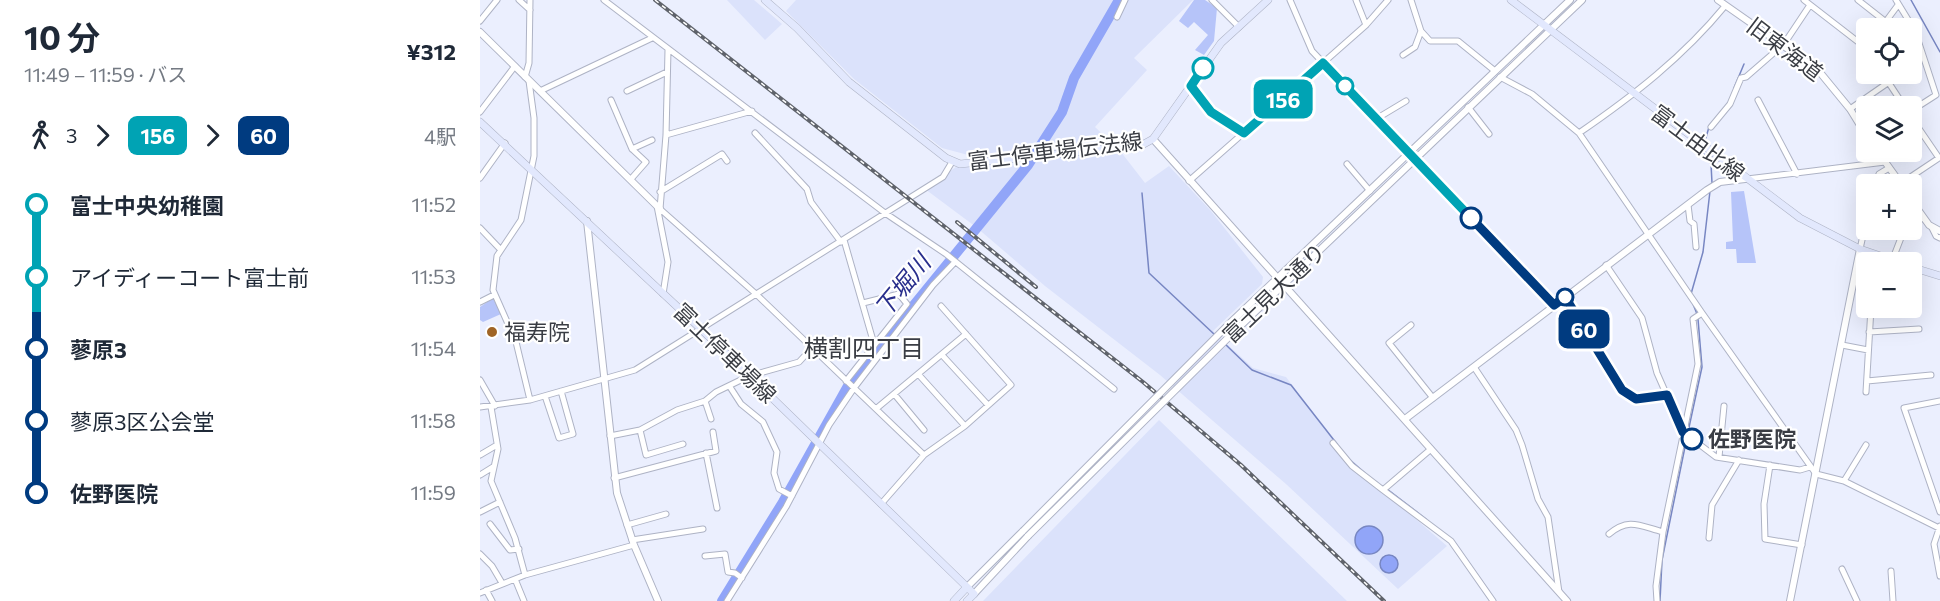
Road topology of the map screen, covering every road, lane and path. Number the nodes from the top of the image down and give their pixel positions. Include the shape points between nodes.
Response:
1 (497, 0) edge
2 (519, 0) edge
3 (530, 0) edge
4 (604, 0) edge
5 (765, 0) edge
6 (1125, 0) edge
7 (1212, 0) edge
8 (1268, 0) edge
9 (1290, 0) edge
10 (1356, 0) edge
11 (1388, 0) edge
12 (1411, 0) edge
13 (1511, 0) edge
14 (1570, 0) edge
15 (1582, 0) edge
16 (1718, 0) edge
17 (1804, 0) edge
18 (1858, 0) edge
19 (1897, 2) edge
20 (1810, 5) junction
21 (1725, 6) junction
22 (530, 10) junction
23 (1117, 17) dead end
24 (1881, 18) edge
25 (1888, 18) edge
26 (480, 21) edge
27 (1366, 25) junction
28 (1239, 27) junction
29 (1547, 27) junction
30 (1421, 31) junction
31 (480, 32) edge
32 (652, 38) junction
33 (1856, 40) edge
34 (1784, 44) junction
35 (668, 50) junction
36 (1403, 55) dead end
37 (1323, 63) junction
38 (515, 66) junction
39 (1496, 71) junction
40 (667, 72) junction
41 (1500, 77) junction
42 (527, 79) junction
43 (1886, 84) edge
44 (1191, 86) junction
45 (540, 91) junction
46 (627, 91) dead end
47 (1635, 95) junction
48 (611, 100) dead end
49 (1758, 100) dead end
50 (1406, 101) dead end
51 (1922, 104) edge
52 (1468, 107) junction
53 (1850, 109) junction
54 (752, 111) junction
55 (480, 112) edge
56 (1376, 119) junction
57 (1856, 119) edge
58 (480, 122) edge
59 (1711, 127) dead end
60 (755, 133) dead end
61 (1244, 133) junction
62 (1579, 133) junction
63 (1922, 133) edge
64 (1489, 134) dead end
65 (666, 135) junction
66 (1153, 139) junction
67 (652, 140) dead end
68 (505, 143) junction
69 (632, 149) junction
70 (1409, 153) junction
71 (1415, 159) junction
72 (727, 161) dead end
73 (952, 162) junction
74 (1885, 162) edge
75 (1347, 164) dead end
76 (1887, 165) junction
77 (532, 168) junction
78 (1797, 174) junction
79 (1879, 174) edge
80 (1894, 174) edge
81 (1916, 174) edge
82 (480, 178) edge
83 (1745, 178) junction
84 (631, 179) junction
85 (1189, 181) junction
86 (1370, 191) junction
87 (660, 192) junction
88 (1688, 205) junction
89 (658, 208) junction
90 (885, 213) junction
91 (1923, 218) edge
92 (587, 221) junction
93 (480, 228) edge
94 (1932, 228) junction
95 (1940, 231) edge
96 (1649, 233) junction
97 (1940, 238) edge
98 (1862, 240) edge
99 (842, 241) junction
100 (1696, 247) dead end
101 (500, 249) junction
102 (1860, 249) junction
103 (1864, 252) edge
104 (954, 262) junction
105 (1606, 265) junction
106 (1922, 270) edge
107 (1940, 276) edge
108 (1277, 278) junction
109 (1283, 285) junction
110 (663, 294) junction
111 (756, 294) junction
112 (494, 295) junction
113 (1565, 297) junction
114 (480, 302) edge
115 (863, 303) junction
116 (1554, 305) junction
117 (941, 306) dead end
118 (1702, 314) junction
119 (1870, 318) edge
120 (1411, 325) dead end
121 (700, 328) junction
122 (1919, 329) dead end
123 (1869, 332) junction
124 (966, 334) junction
125 (874, 344) junction
126 (1842, 345) junction
127 (811, 349) junction
128 (1868, 350) junction
129 (942, 355) junction
130 (1474, 367) junction
131 (919, 375) junction
132 (1931, 375) dead end
133 (749, 376) junction
134 (480, 380) edge
135 (603, 380) junction
136 (846, 381) junction
137 (1867, 381) junction
138 (730, 387) junction
139 (854, 387) junction
140 (1114, 389) dead end
141 (561, 391) junction
142 (1866, 392) dead end
143 (894, 395) junction
144 (1667, 395) junction
145 (545, 396) junction
146 (1433, 398) junction
147 (530, 400) junction
148 (705, 401) junction
149 (1940, 401) edge
150 (988, 405) junction
151 (1724, 406) dead end
152 (480, 407) edge
153 (493, 407) junction
154 (877, 408) junction
155 (711, 418) dead end
156 (1405, 419) junction
157 (965, 426) junction
158 (640, 430) junction
159 (924, 430) dead end
160 (713, 432) dead end
161 (1683, 432) junction
162 (609, 436) junction
163 (1332, 443) dead end
164 (683, 444) dead end
165 (819, 444) junction
166 (497, 445) junction
167 (1866, 445) dead end
168 (1431, 449) junction
169 (706, 453) junction
170 (480, 455) edge
171 (924, 455) junction
172 (1719, 458) junction
173 (1739, 460) junction
174 (1770, 465) junction
175 (1810, 466) junction
176 (493, 467) junction
177 (1816, 474) junction
178 (480, 475) edge
179 (614, 478) junction
180 (1844, 481) junction
181 (1383, 490) junction
182 (791, 495) junction
183 (501, 502) junction
184 (881, 504) junction
185 (717, 508) dead end
186 (480, 512) edge
187 (1940, 512) edge
188 (666, 514) dead end
189 (490, 524) dead end
190 (627, 525) junction
191 (1939, 527) edge
192 (703, 529) dead end
193 (1663, 532) junction
194 (1609, 534) dead end
195 (1709, 538) dead end
196 (633, 542) junction
197 (1802, 545) junction
198 (519, 549) junction
199 (480, 554) edge
200 (705, 556) dead end
201 (1842, 569) dead end
202 (1891, 571) dead end
203 (525, 575) junction
204 (1940, 576) edge
205 (742, 578) junction
206 (515, 579) junction
207 (502, 583) junction
208 (967, 587) junction
209 (483, 592) edge
210 (1559, 592) junction
211 (974, 594) junction
212 (1788, 600) edge
213 (492, 601) edge
214 (524, 601) edge
215 (658, 601) edge
216 (727, 601) edge
217 (954, 601) edge
218 (967, 601) edge
219 (1493, 601) edge
220 (1567, 601) edge
221 (1657, 601) edge
222 (1857, 601) edge
223 (1893, 601) edge

1 - 26 street
2 - 22 street
3 - 22 street
4 - 32 street
5 - 73 main road, 富士停車場伝法線 via 849,82
6 - 23 street
7 - 28 street
8 - 28 main road, 富士停車場伝法線
9 - 37 street via 1312,51
10 - 27 street
11 - 27 street
12 - 30 street
13 - 29 main road, 富士由比線
14 - 29 street, 富士見大通り
15 - 29 street, 富士見大通り
16 - 21 street, 旧東海道
17 - 20 street
18 - 24 street
19 - 25 street
19 - 51 street via 1915,31 1936,95
20 - 33 street
20 - 34 street
21 - 34 street, 旧東海道
21 - 47 street via 1699,38
22 - 42 street
27 - 37 street
28 - 44 main road, 富士停車場伝法線 via 1221,43
29 - 39 street, 富士見大通り
29 - 41 street, 富士見大通り
29 - 47 main road, 富士由比線
30 - 36 street via 1415,47
30 - 39 street via 1430,41 1458,41
31 - 38 street
32 - 35 street
32 - 45 street
34 - 53 street, 旧東海道 via 1818,70
34 - 59 street via 1741,78 1730,104
35 - 40 street
35 - 54 street
37 - 56 street
37 - 61 street
38 - 42 street
38 - 55 street
39 - 70 street, 富士見大通り
40 - 46 street
40 - 65 street
41 - 52 street, 富士見大通り
41 - 62 street via 1532,94
42 - 45 street
42 - 77 street via 534,118
43 - 53 street
44 - 61 street via 1211,112
44 - 66 main road, 富士停車場伝法線
45 - 84 street
47 - 62 street
47 - 83 main road, 富士由比線
48 - 69 street
49 - 78 street
50 - 56 street
52 - 64 street
52 - 71 street, 富士見大通り
53 - 57 street, 旧東海道
54 - 65 street
54 - 90 street
56 - 70 street
58 - 68 main road, 富士停車場線
60 - 99 street via 807,189 811,201
61 - 85 street
62 - 96 street
63 - 81 street via 1939,158
65 - 87 street
66 - 73 main road, 富士停車場伝法線 via 1142,145
66 - 85 street
67 - 69 street
68 - 77 main road, 富士停車場線
68 - 82 street
69 - 84 street via 646,162
70 - 71 street
70 - 86 street, 富士見大通り
71 - 109 street, 富士見大通り
71 - 116 street
72 - 87 street via 722,154
73 - 90 street via 943,177
74 - 76 street
75 - 86 street
76 - 78 street
76 - 79 street
76 - 80 street
77 - 92 main road, 富士停車場線
77 - 101 street via 521,220
78 - 83 street
83 - 88 street via 1714,185
83 - 102 main road, 富士由比線 via 1800,218
84 - 89 street
85 - 108 street
86 - 108 street, 富士見大通り
87 - 89 street
88 - 96 street
88 - 100 street
89 - 110 street via 669,273
89 - 111 street
90 - 99 street
90 - 104 street
91 - 94 street
92 - 110 main road, 富士停車場線
92 - 135 street
93 - 101 street
94 - 95 street
94 - 97 street
96 - 105 street
96 - 118 street
98 - 102 street
99 - 111 street
99 - 115 street
101 - 112 street
102 - 103 main road, 富士由比線
102 - 126 street
104 - 139 street
104 - 140 street
105 - 113 street
105 - 144 street via 1642,318
106 - 107 main road
108 - 109 street
108 - 208 street, 富士見大通り, bridge
109 - 156 street
109 - 211 street, 富士見大通り, bridge
110 - 121 main road, 富士停車場線
111 - 121 street
111 - 127 street
112 - 114 street
112 - 147 street via 516,342
113 - 116 street
113 - 144 street via 1622,390 1636,399
115 - 125 street
115 - 125 street via 899,294 907,304
116 - 130 street
117 - 124 street
118 - 161 street via 1693,320 1698,364
118 - 175 street
119 - 123 street
120 - 146 street via 1389,344
121 - 133 main road, 富士停車場線
121 - 135 street via 635,370
122 - 123 street
123 - 128 street
124 - 129 street
124 - 150 street via 1011,385
125 - 136 street
126 - 128 street
126 - 177 street
127 - 133 street via 799,362
127 - 136 street
128 - 137 street
129 - 131 street
129 - 150 street
130 - 146 street
130 - 210 street via 1522,445 1538,499 1548,518
131 - 143 street
131 - 157 street
132 - 137 street
133 - 138 street
133 - 165 main road, 富士停車場線
134 - 153 street
135 - 141 street
135 - 162 street
136 - 139 street
137 - 142 street
138 - 148 street
138 - 182 street via 741,404 763,422 777,452 774,473 779,489
139 - 154 street
139 - 165 street
141 - 145 street
141 - 145 street via 573,434 559,438
143 - 154 street
143 - 159 street
144 - 161 street
145 - 147 street
146 - 156 street
147 - 153 street
148 - 155 street
148 - 158 street via 677,410
149 - 187 street via 1904,408
150 - 157 street
151 - 172 street
152 - 153 street
153 - 166 street
154 - 171 street
156 - 168 street
157 - 171 street
158 - 162 street
158 - 164 street via 646,454
160 - 169 street via 716,451
161 - 172 street
161 - 193 street
162 - 179 street
163 - 181 street via 1352,466
165 - 182 street
165 - 184 main road, 富士停車場線
166 - 170 street
166 - 176 street
167 - 180 street
168 - 181 street
168 - 210 street
169 - 179 street
169 - 185 street
171 - 184 street
172 - 173 street
173 - 174 street
173 - 195 street via 1712,505
174 - 175 street via 1800,470
174 - 197 street via 1764,504 1765,539
175 - 177 street
176 - 178 street
176 - 183 street via 491,481
177 - 180 street
177 - 197 street
179 - 190 street
180 - 191 street
181 - 219 street via 1451,541
182 - 205 street
183 - 186 street
183 - 198 street
184 - 208 main road, 富士停車場線
188 - 190 street
189 - 198 street via 510,550
190 - 196 street
191 - 204 street via 1934,544
192 - 196 street
193 - 194 street via 1629,524 1620,525
193 - 221 street
196 - 203 street
196 - 215 street
197 - 212 street
198 - 203 street
199 - 207 street
200 - 205 street via 725,554 728,572
201 - 222 street
202 - 223 street
203 - 206 street
205 - 216 street
206 - 207 street
206 - 214 street
207 - 209 street
208 - 211 main road, 富士停車場線
208 - 217 main road
209 - 213 street
210 - 220 street
211 - 218 main road

